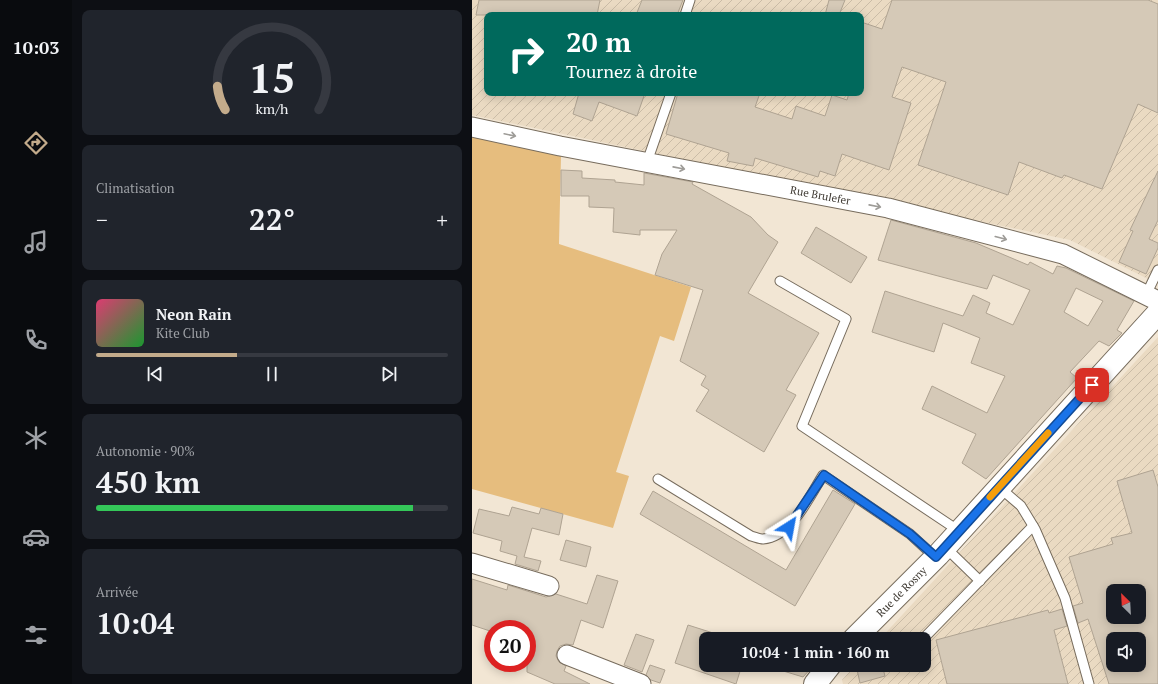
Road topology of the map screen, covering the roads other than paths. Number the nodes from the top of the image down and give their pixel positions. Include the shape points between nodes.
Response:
1 (690, 0) edge
2 (686, 12) edge
3 (670, 96) edge
4 (472, 127) edge
5 (647, 162) junction
6 (1158, 270) edge
7 (780, 281) dead end
8 (1152, 298) edge
9 (1158, 313) edge
10 (658, 480) dead end
11 (1000, 487) junction
12 (1032, 526) junction
13 (959, 531) junction
14 (940, 552) junction
15 (472, 563) edge
16 (980, 581) junction
17 (549, 586) dead end
18 (861, 632) edge
19 (930, 632) edge
20 (567, 655) dead end
21 (641, 684) edge
22 (1090, 684) edge

1 - 2 lane
3 - 5 lane
4 -> 5 street, Rue Brulefer
5 -> 8 street, Rue Brulefer via 888,208 1055,252
6 - 8 lane
7 - 13 lane via 846,319 802,426
9 - 11 main road, Rue de Rosny
10 - 14 lane via 751,536 763,539 789,527 824,475
11 - 12 lane via 1021,506
11 - 13 main road, Rue de Rosny
12 - 16 lane
12 - 22 lane via 1065,598
13 - 14 main road, Rue de Rosny
14 - 16 lane
14 - 18 main road, Rue de Rosny
15 - 17 street
16 - 19 lane
20 - 21 street

